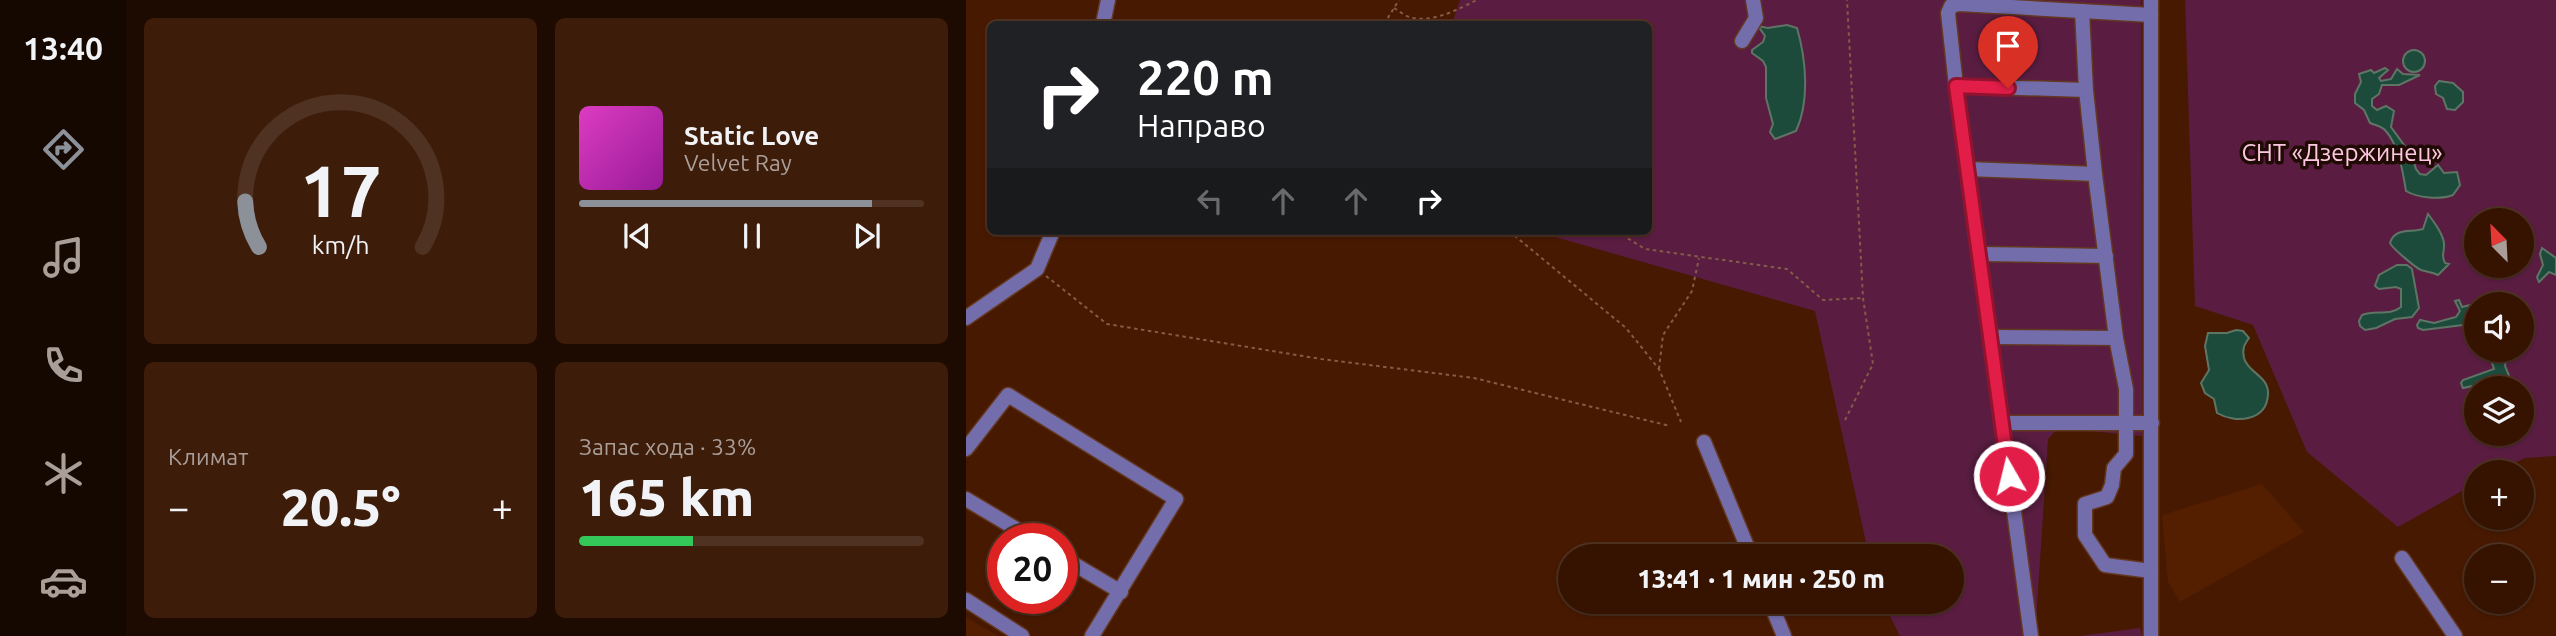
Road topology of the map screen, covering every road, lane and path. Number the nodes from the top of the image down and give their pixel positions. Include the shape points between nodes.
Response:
1 (1108, 0) edge
2 (1399, 0) edge
3 (1477, 0) edge
4 (1753, 0) edge
5 (1847, 0) edge
6 (2151, 7) edge
7 (1394, 8) junction
8 (2082, 11) junction
9 (1104, 21) edge
10 (1386, 21) edge
11 (1742, 41) dead end
12 (1956, 86) junction
13 (2086, 90) junction
14 (1967, 169) junction
15 (2095, 174) junction
16 (1051, 235) edge
17 (1514, 235) edge
18 (1622, 235) edge
19 (1979, 254) junction
20 (2106, 256) junction
21 (1699, 257) junction
22 (1037, 269) junction
23 (1863, 298) junction
24 (966, 318) edge
25 (1990, 337) junction
26 (2116, 338) junction
27 (1660, 369) junction
28 (1845, 421) dead end
29 (1681, 422) dead end
30 (2002, 423) junction
31 (2152, 423) junction
32 (2127, 424) junction
33 (1670, 426) dead end
34 (1704, 442) dead end
35 (966, 449) edge
36 (966, 499) edge
37 (1006, 523) edge
38 (1746, 544) edge
39 (2402, 558) dead end
40 (1078, 566) edge
41 (2151, 571) junction
42 (1121, 592) junction
43 (966, 600) edge
44 (1775, 614) edge
45 (1022, 636) edge
46 (1092, 636) edge
47 (1784, 636) edge
48 (2031, 636) edge
49 (2151, 636) edge
50 (2455, 636) edge

1 - 9 street
2 - 7 path
3 - 7 path via 1435,17 1410,18
4 - 11 street via 1756,18
5 - 23 path
6 - 8 street
6 - 31 street
7 - 10 path
8 - 12 street via 1951,6
8 - 13 street
12 - 13 street
12 - 14 street
13 - 15 street
14 - 15 street
14 - 19 street
15 - 20 street
16 - 22 street
17 - 27 path via 1626,328
18 - 21 path via 1645,249
19 - 20 street
19 - 25 street
20 - 26 street
21 - 23 path via 1787,270 1823,300
21 - 27 path via 1692,291 1663,335
22 - 24 street
22 - 33 path via 1107,324 1321,359 1475,378
23 - 28 path via 1873,364
25 - 26 street
25 - 30 street
26 - 32 street
27 - 29 path
30 - 32 street
30 - 48 street
31 - 32 street
31 - 41 street
32 - 41 street via 2126,454 2114,468 2107,497 2085,504 2085,536 2105,565
34 - 38 street
35 - 42 street via 1008,395 1176,499
36 - 37 street
39 - 50 street
40 - 42 street
41 - 49 street
42 - 46 street
43 - 45 street
44 - 47 street

